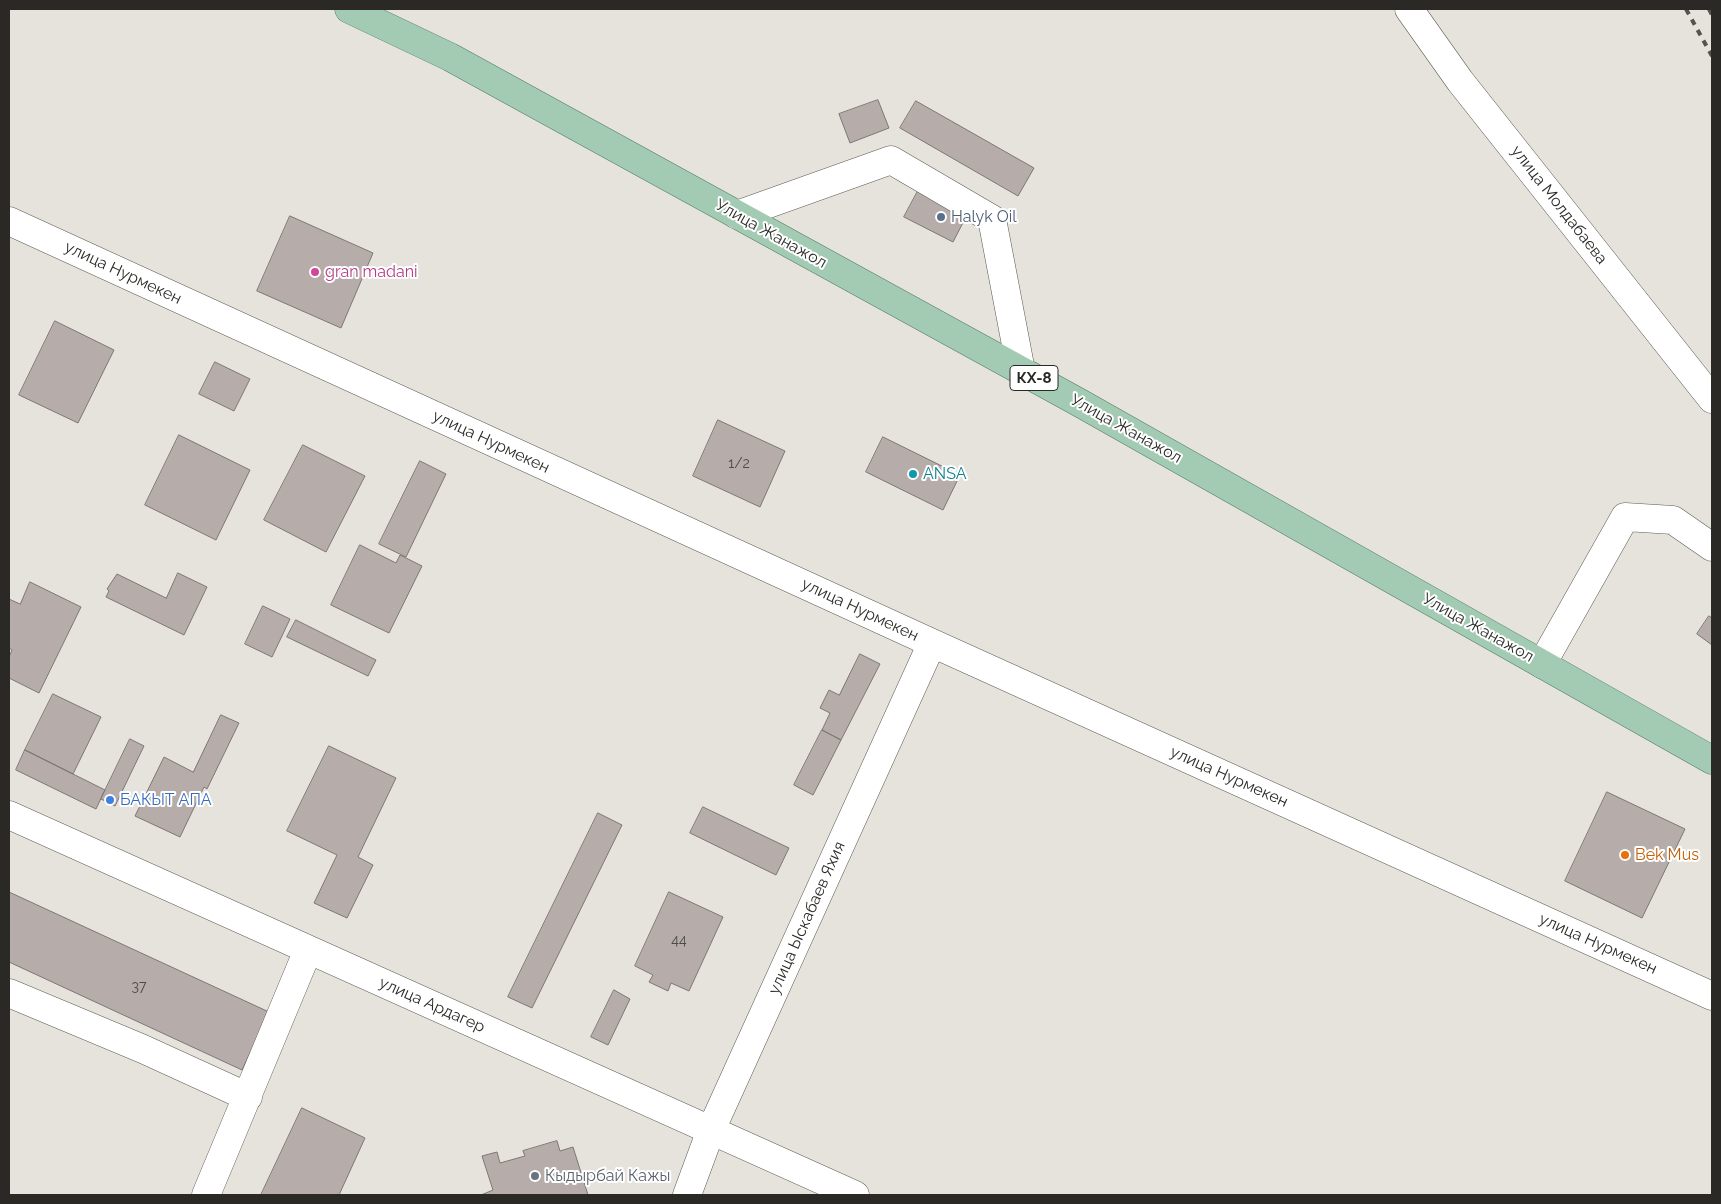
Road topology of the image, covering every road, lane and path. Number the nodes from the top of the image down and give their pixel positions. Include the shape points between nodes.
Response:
1 (349, 9) edge
2 (1409, 9) edge
3 (737, 215) junction
4 (9, 221) edge
5 (1021, 371) junction
6 (1712, 399) edge
7 (1712, 547) edge
8 (932, 644) junction
9 (1542, 664) junction
10 (1712, 760) edge
11 (9, 815) edge
12 (308, 950) junction
13 (9, 993) edge
14 (1712, 996) edge
15 (248, 1097) junction
16 (711, 1130) junction
17 (206, 1195) edge
18 (688, 1195) edge
19 (855, 1195) edge

1 - 3 main road, Улица Жанажол / КХ-8 via 450,57
2 - 6 street, улица Молдабаева via 1460,81
3 - 5 main road, Улица Жанажол / КХ-8
3 - 5 street via 891,160 992,219
4 - 8 street, улица Нурмекен
5 - 9 main road, Улица Жанажол / КХ-8
7 - 9 street via 1673,520 1625,517
8 - 14 street, улица Нурмекен
8 - 16 street, улица Ыскабаев Яхия
9 - 10 main road, Улица Жанажол / КХ-8
11 - 12 street, улица Ардагер
12 - 15 street
12 - 16 street, улица Ардагер
13 - 15 street
15 - 17 street
16 - 18 street, улица Ыскабаев Яхия
16 - 19 street, улица Ардагер

